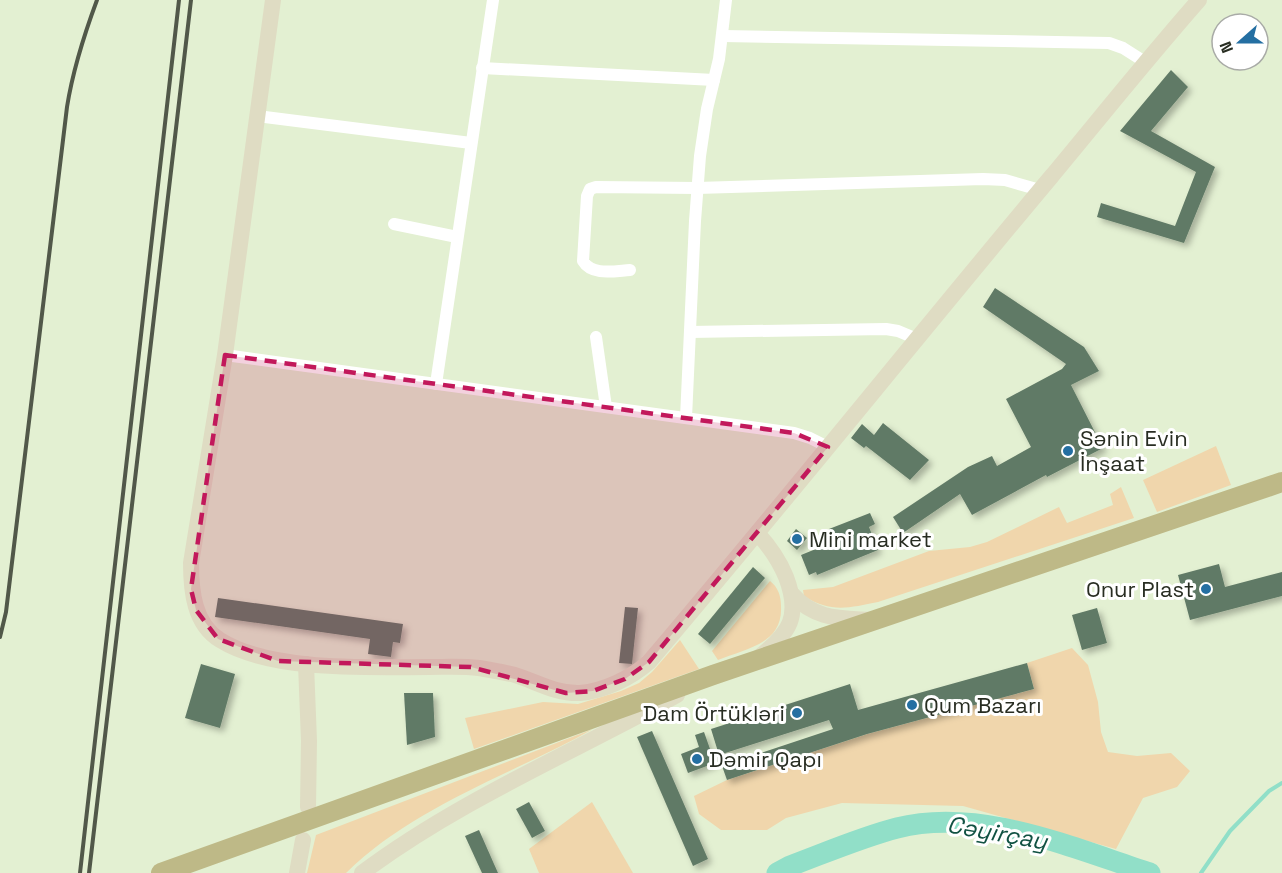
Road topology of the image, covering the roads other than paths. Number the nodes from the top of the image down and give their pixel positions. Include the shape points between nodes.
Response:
1 (273, 0) edge
2 (493, 0) edge
3 (726, 0) edge
4 (1199, 0) edge
5 (723, 36) junction
6 (1145, 62) junction
7 (482, 68) junction
8 (714, 81) junction
9 (257, 116) junction
10 (471, 142) junction
11 (697, 188) junction
12 (1040, 190) junction
13 (394, 224) dead end
14 (457, 237) junction
15 (630, 270) dead end
16 (690, 332) junction
17 (596, 337) dead end
18 (917, 339) junction
19 (225, 355) junction
20 (436, 384) junction
21 (606, 407) junction
22 (686, 418) junction
23 (828, 447) junction
24 (1282, 482) edge
25 (758, 534) junction
26 (792, 594) junction
27 (874, 620) junction
28 (753, 661) junction
29 (306, 664) junction
30 (713, 675) junction
31 (308, 807) dead end
32 (303, 840) dead end
33 (161, 873) edge
34 (297, 873) edge
35 (362, 873) edge

1 - 9 main road
2 - 7 street
3 - 5 street
4 - 6 main road
5 - 6 street via 1108,44
5 - 8 street
6 - 12 main road
7 - 8 street
7 - 10 street
8 - 11 street
9 - 10 street
9 - 19 main road
10 - 14 street
11 - 12 street via 983,179 1005,180
11 - 15 street via 590,189 583,261 594,271
11 - 16 street
12 - 18 main road
13 - 14 street
14 - 20 street
16 - 18 street via 886,329
16 - 22 street
17 - 21 street
18 - 23 main road
19 - 20 street
19 - 29 main road via 191,563 196,610 218,639 241,651
20 - 21 street
21 - 22 street
22 - 23 street via 794,433
23 - 25 main road
24 - 27 main road
25 - 26 main road via 779,561
25 - 29 main road via 649,662 631,676 593,691 566,693 514,675 471,667
26 - 27 main road via 816,613
26 - 28 main road via 794,610 786,632
27 - 28 main road
28 - 30 main road
29 - 31 main road
30 - 33 main road
30 - 35 main road via 434,824
32 - 34 main road

